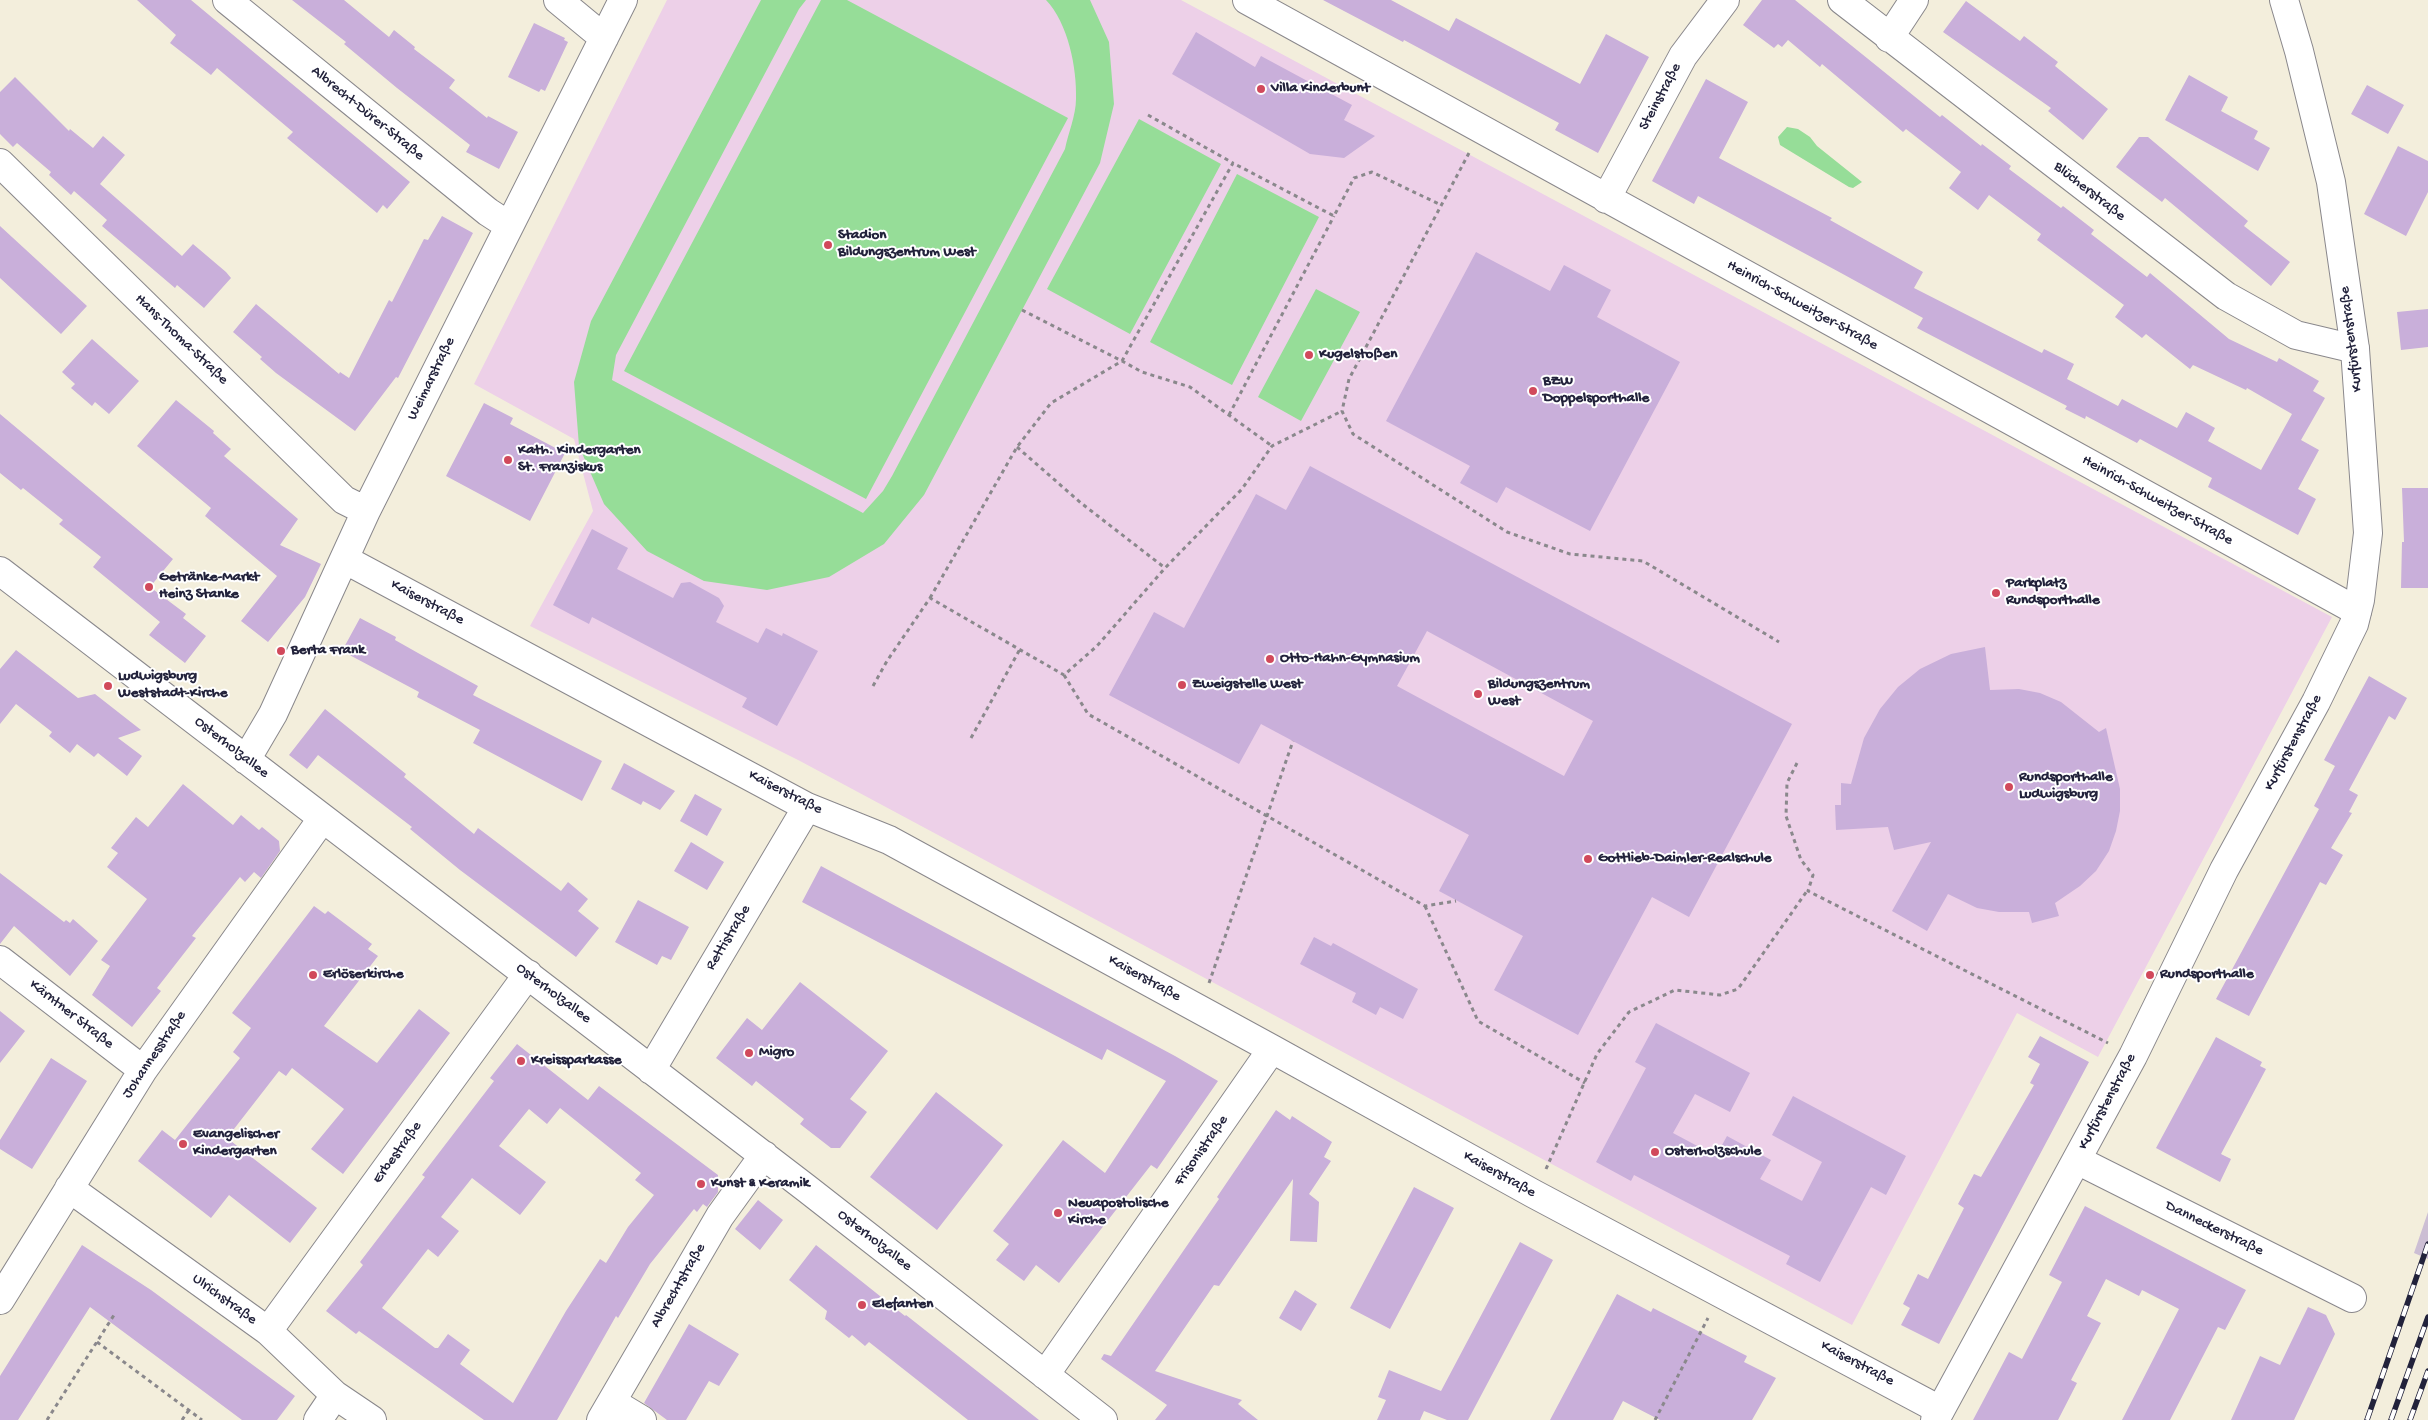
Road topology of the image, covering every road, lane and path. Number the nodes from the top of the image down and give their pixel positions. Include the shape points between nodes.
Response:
1 (228, 0) edge
2 (558, 0) edge
3 (623, 0) edge
4 (1725, 0) edge
5 (1842, 0) edge
6 (1914, 0) edge
7 (2284, 0) edge
8 (1259, 3) edge
9 (604, 38) junction
10 (1889, 38) junction
11 (1148, 115) dead end
12 (1467, 157) dead end
13 (0, 163) edge
14 (1233, 163) junction
15 (1606, 199) junction
16 (1441, 205) junction
17 (1334, 216) junction
18 (508, 225) junction
19 (1022, 310) dead end
20 (2355, 350) junction
21 (1122, 361) junction
22 (1342, 411) junction
23 (1229, 415) junction
24 (1272, 446) junction
25 (1017, 447) junction
26 (366, 512) junction
27 (344, 559) junction
28 (1165, 568) junction
29 (0, 571) edge
30 (930, 598) junction
31 (2357, 611) junction
32 (1779, 642) dead end
33 (1020, 650) junction
34 (1064, 675) junction
35 (873, 686) dead end
36 (971, 738) dead end
37 (1293, 741) dead end
38 (246, 760) junction
39 (1797, 763) dead end
40 (807, 807) junction
41 (1267, 816) junction
42 (322, 819) junction
43 (1808, 891) junction
44 (1456, 901) dead end
45 (1425, 906) junction
46 (0, 960) edge
47 (528, 974) junction
48 (1199, 1009) junction
49 (1272, 1049) junction
50 (2133, 1056) junction
51 (143, 1070) junction
52 (652, 1070) junction
53 (1584, 1083) junction
54 (764, 1156) junction
55 (2076, 1160) junction
56 (69, 1188) junction
57 (1534, 1194) junction
58 (1721, 1293) junction
59 (2352, 1298) dead end
60 (0, 1300) edge
61 (114, 1315) dead end
62 (268, 1331) junction
63 (97, 1342) junction
64 (1045, 1374) junction
65 (335, 1395) junction
66 (189, 1410) junction
67 (606, 1411) edge
68 (1937, 1415) edge
69 (47, 1420) edge
70 (182, 1420) edge
71 (202, 1420) edge
72 (318, 1420) edge
73 (372, 1420) edge
74 (642, 1420) edge
75 (1103, 1420) edge
76 (1655, 1420) edge

1 - 18 street, Albrecht-Dürer-Straße via 480,206
2 - 9 street
3 - 9 street, Weimarstraße
4 - 15 street, Steinstraße via 1683,56
5 - 10 street, Blücherstraße
6 - 10 street
7 - 20 street, Kurfürstenstraße via 2331,182
8 - 15 street, Heinrich-Schweitzer-Straße
9 - 18 street, Weimarstraße
10 - 20 street, Blücherstraße via 2226,296 2296,334
11 - 14 path
12 - 16 path
13 - 26 street, Hans-Thoma-Straße via 344,500
14 - 17 path
14 - 21 path
15 - 31 street, Heinrich-Schweitzer-Straße
16 - 17 path via 1372,172 1354,178
16 - 22 path via 1349,379
17 - 23 path
18 - 26 street, Weimarstraße
19 - 21 path
20 - 31 street, Kurfürstenstraße via 2368,533
21 - 23 path via 1142,372 1190,387
21 - 25 path via 1051,404
22 - 24 path
22 - 32 path via 1353,434 1507,532 1570,554 1643,561
23 - 24 path
24 - 28 path via 1242,489
25 - 28 path via 1081,504
25 - 30 path
26 - 27 street, Weimarstraße
27 - 38 street, Weimarstraße via 273,714
27 - 40 street, Kaiserstraße
28 - 34 path via 1097,646
29 - 38 street, Osterholzallee
30 - 33 path
30 - 35 path
31 - 50 street, Kurfürstenstraße via 2354,624 2316,702 2224,870
33 - 34 path
33 - 36 path
34 - 41 path via 1088,714
37 - 41 path
38 - 42 street, Osterholzallee
39 - 43 path via 1787,783 1786,816 1801,860 1813,875
40 - 48 street, Kaiserstraße via 889,840
40 - 52 street, Rettistraße
41 - 45 path
41 - 48 path
42 - 47 street, Osterholzallee
42 - 51 street, Johannesstraße
43 - 50 path
43 - 53 path via 1738,989 1720,995 1675,990 1629,1012 1597,1054
44 - 45 path
45 - 53 path via 1478,1021
46 - 51 street, Kärntner Straße
47 - 52 street, Osterholzallee
47 - 62 street, Erbestraße
48 - 49 street, Kaiserstraße
49 - 57 street, Kaiserstraße
49 - 64 street, Frisonistraße
50 - 55 street, Kurfürstenstraße
51 - 56 street, Johannesstraße
52 - 54 street, Osterholzallee
53 - 57 path
54 - 64 street, Osterholzallee
54 - 67 street, Albrechtstraße via 720,1216
55 - 59 street, Danneckerstraße
55 - 68 street, Kurfürstenstraße
56 - 60 street, Johannesstraße
56 - 62 street, Ulrichstraße
57 - 58 street, Kaiserstraße
58 - 68 street, Kaiserstraße
58 - 76 path
61 - 63 path
62 - 65 street, Ulrichstraße
63 - 66 path
63 - 69 path
64 - 75 street, Osterholzallee
65 - 72 street
65 - 73 street, Ulrichstraße
66 - 70 path
66 - 71 path
67 - 74 street

